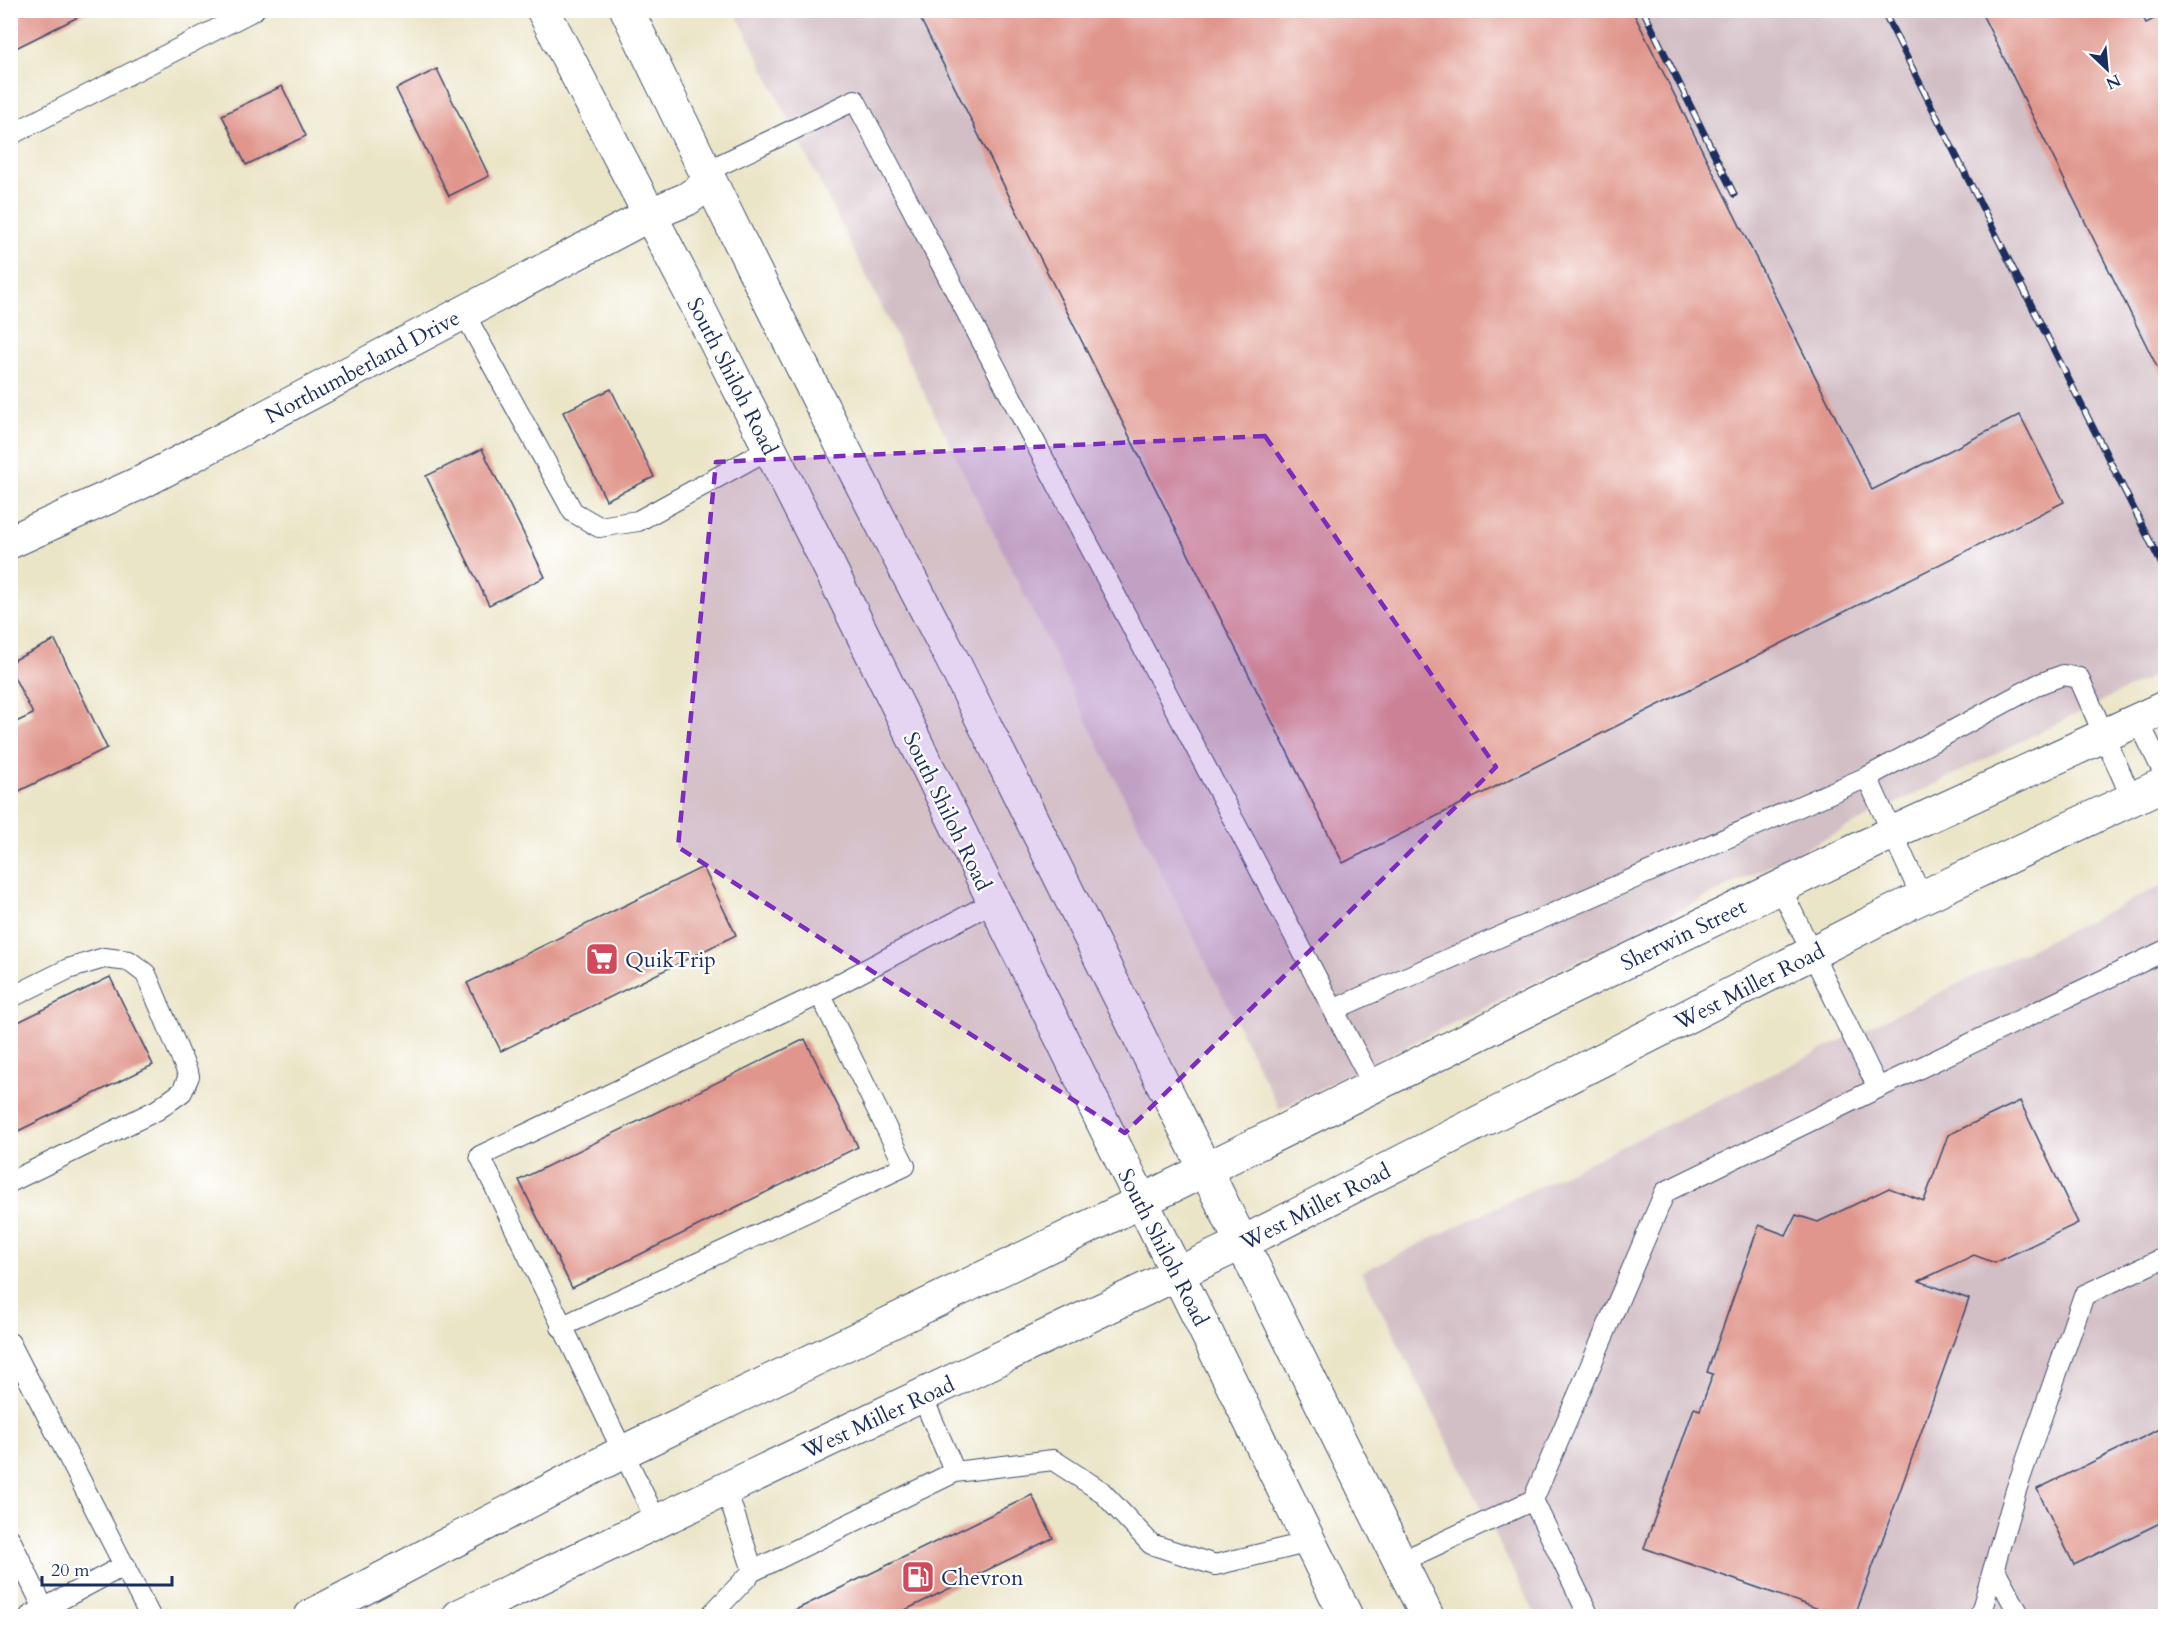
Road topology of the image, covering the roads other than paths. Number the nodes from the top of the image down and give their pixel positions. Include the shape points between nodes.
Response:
1 (254, 10) edge
2 (543, 10) edge
3 (627, 10) edge
4 (10, 135) edge
5 (707, 177) junction
6 (650, 215) junction
7 (464, 313) junction
8 (769, 449) junction
9 (10, 542) edge
10 (2152, 713) edge
11 (2106, 735) junction
12 (1867, 777) junction
13 (2166, 778) edge
14 (2166, 783) edge
15 (2132, 799) junction
16 (1892, 832) junction
17 (1780, 887) junction
18 (1922, 898) junction
19 (993, 902) junction
20 (2166, 950) edge
21 (1814, 952) junction
22 (820, 994) junction
23 (10, 998) edge
24 (1335, 1012) junction
25 (1374, 1087) junction
26 (1878, 1088) junction
27 (1204, 1171) junction
28 (10, 1182) edge
29 (1140, 1202) junction
30 (1242, 1243) junction
31 (2166, 1257) edge
32 (1178, 1274) junction
33 (561, 1327) junction
34 (10, 1343) edge
35 (922, 1396) junction
36 (623, 1452) junction
37 (955, 1472) junction
38 (726, 1489) junction
39 (1533, 1500) junction
40 (657, 1522) junction
41 (10, 1539) edge
42 (1310, 1542) junction
43 (1400, 1562) junction
44 (125, 1565) junction
45 (1994, 1568) junction
46 (753, 1571) junction
47 (38, 1613) edge
48 (150, 1617) edge
49 (311, 1617) edge
50 (459, 1617) edge
51 (710, 1617) edge
52 (1346, 1617) edge
53 (1426, 1617) edge
54 (1589, 1617) edge
55 (1980, 1617) edge
56 (2020, 1617) edge

1 - 4 lane
2 - 6 main road, South Shiloh Road
3 - 5 main road
5 - 6 main road, Northumberland Drive via 687,199
5 - 24 lane via 855,100
5 - 27 main road via 965,686
6 - 7 main road, Northumberland Drive
6 - 8 main road, South Shiloh Road
7 - 8 lane via 573,512 599,527 638,521
7 - 9 main road, Northumberland Drive via 142,482
8 - 19 main road, South Shiloh Road
10 - 11 main road, Sherwin Street
10 - 13 lane
11 - 12 lane via 2079,678 2063,675 2038,684
11 - 15 lane
11 - 16 main road, Sherwin Street
12 - 16 lane
12 - 24 lane via 1366,995
14 - 15 main road, West Miller Road
15 - 18 main road, West Miller Road
16 - 17 main road, Sherwin Street
16 - 18 lane
17 - 21 lane
17 - 25 main road, Sherwin Street
18 - 21 main road, West Miller Road
19 - 22 lane
19 - 29 main road, South Shiloh Road
20 - 26 lane
21 - 26 lane
21 - 30 main road, West Miller Road
22 - 33 lane via 480,1156
22 - 33 lane via 905,1166
23 - 28 lane via 68,969 104,958 129,960 146,974 189,1076 182,1092 158,1110
24 - 25 lane
25 - 27 main road, Sherwin Street
26 - 39 lane via 1665,1192
27 - 29 main road
27 - 30 main road
29 - 32 main road, South Shiloh Road
29 - 36 main road
30 - 32 main road, West Miller Road
30 - 43 main road
31 - 45 lane via 2084,1295 2016,1490
32 - 35 main road, West Miller Road
32 - 42 main road, South Shiloh Road
33 - 36 lane
34 - 44 lane
35 - 37 lane
35 - 38 main road, West Miller Road
36 - 40 lane
36 - 49 main road
37 - 42 lane via 1053,1460 1101,1491 1151,1544 1215,1565
37 - 46 lane
38 - 40 main road, West Miller Road
38 - 46 lane
39 - 43 lane
39 - 54 lane
40 - 50 main road, West Miller Road
41 - 47 lane
42 - 52 main road, South Shiloh Road
43 - 53 main road
44 - 47 lane
44 - 48 lane
45 - 55 lane
45 - 56 lane
46 - 51 lane

